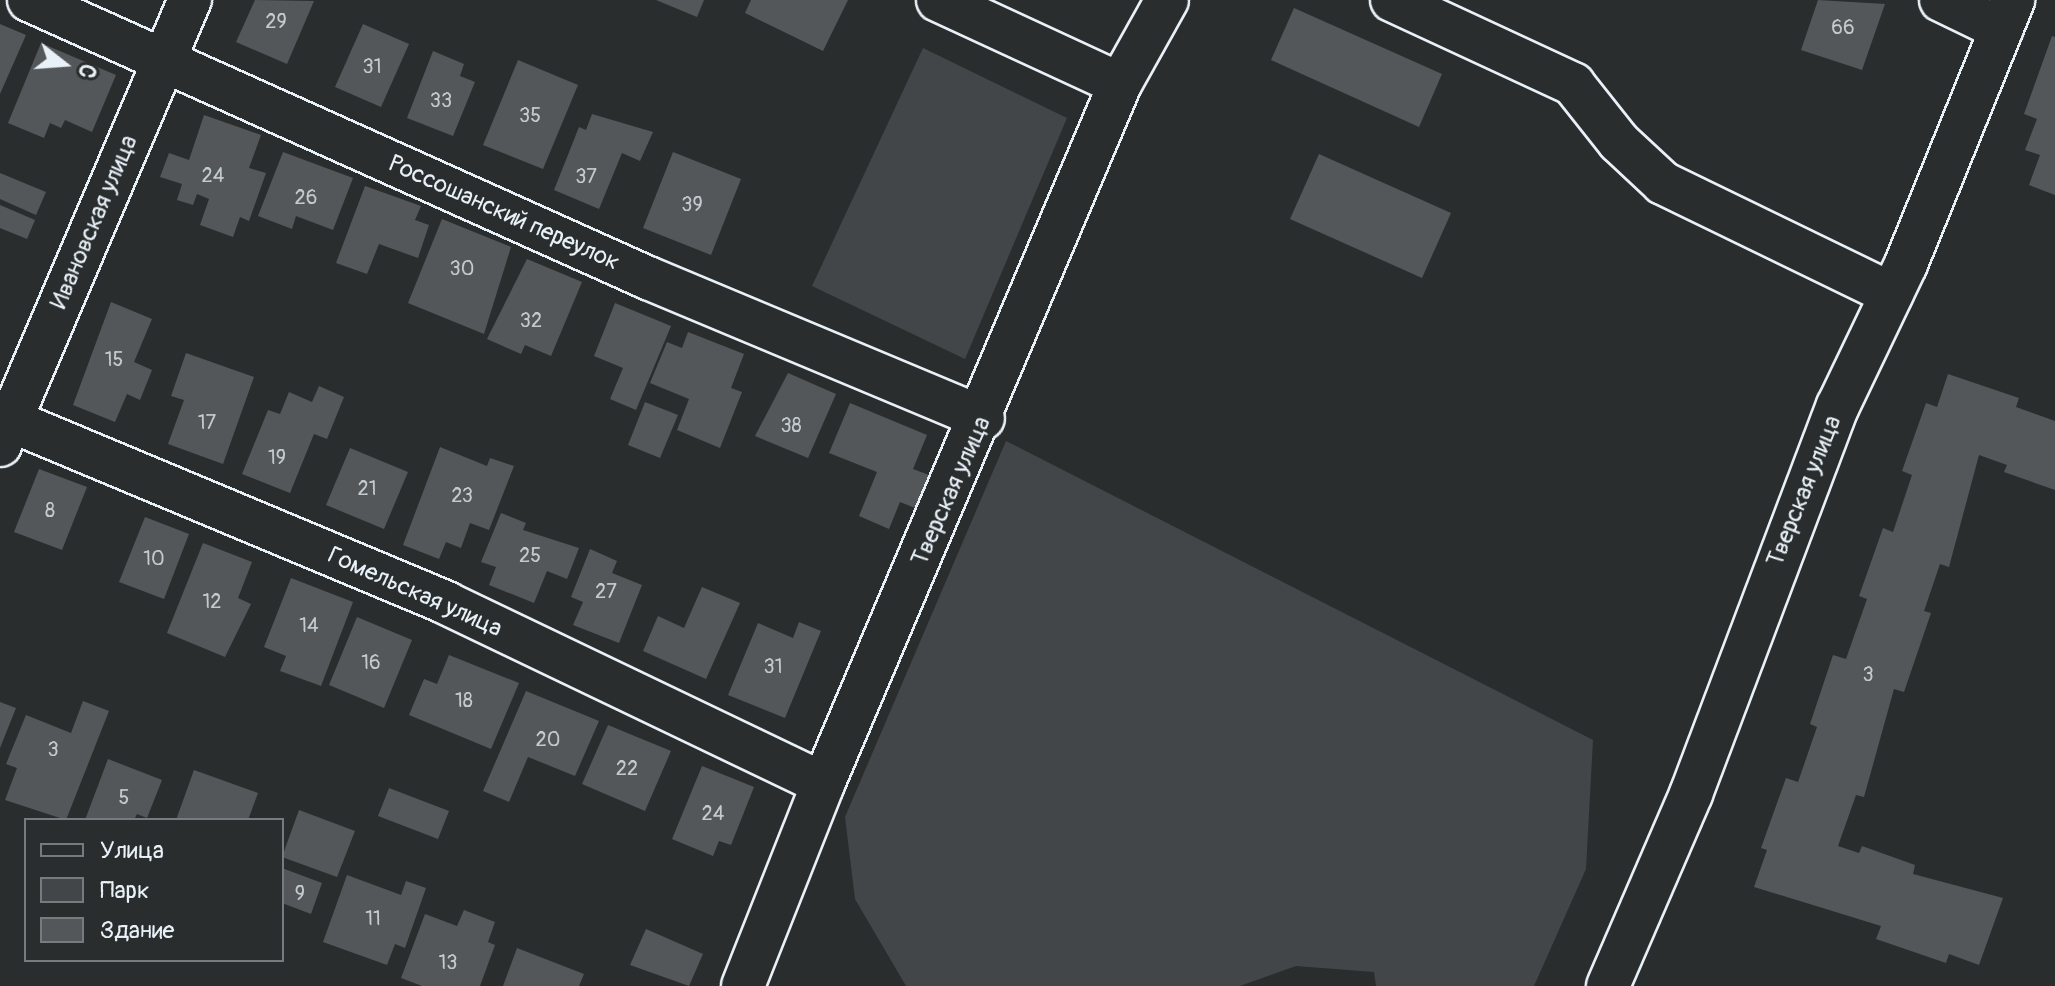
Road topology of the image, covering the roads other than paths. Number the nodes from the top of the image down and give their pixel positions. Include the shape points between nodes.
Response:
1 (29, 0) edge
2 (190, 0) edge
3 (938, 0) edge
4 (1167, 0) edge
5 (1392, 0) edge
6 (1941, 0) edge
7 (2007, 15) edge
8 (162, 59) junction
9 (1120, 84) junction
10 (1892, 294) junction
11 (983, 418) junction
12 (4, 427) edge
13 (823, 784) junction
14 (743, 986) edge
15 (1608, 986) edge

1 - 8 street, Россошанский переулок
2 - 8 street, Ивановская улица
3 - 9 street
4 - 9 street, Тверская улица
5 - 10 street via 1573,84 1619,142 1663,183
6 - 7 street
7 - 10 street, Тверская улица
8 - 11 street, Россошанский переулок via 648,278
8 - 12 street, Ивановская улица
9 - 11 street, Тверская улица
10 - 15 street, Тверская улица via 1838,406 1691,794
11 - 13 street, Тверская улица
12 - 13 street, Гомельская улица via 446,603
13 - 14 street, Тверская улица

